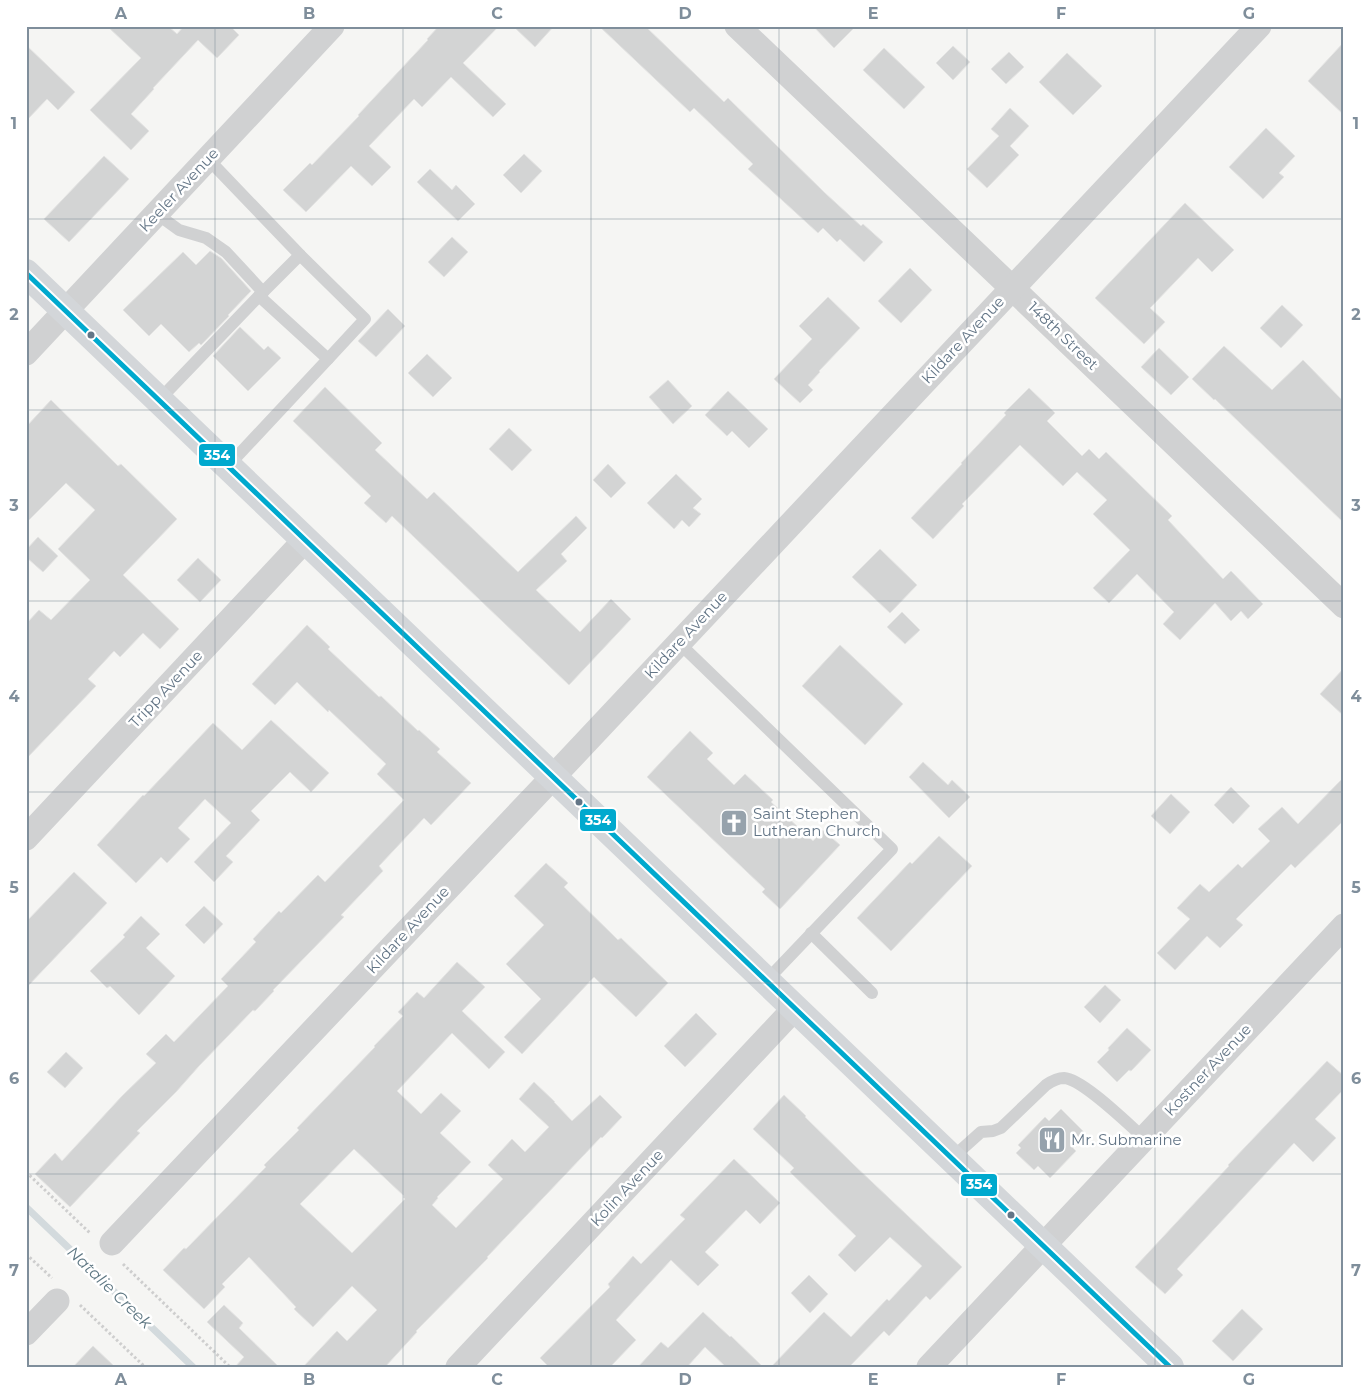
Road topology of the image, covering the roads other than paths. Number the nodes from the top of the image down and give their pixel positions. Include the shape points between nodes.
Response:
1 (332, 26) edge
2 (737, 26) edge
3 (1259, 26) edge
4 (208, 159) junction
5 (156, 214) junction
6 (300, 255) junction
7 (26, 273) edge
8 (1012, 288) junction
9 (261, 294) junction
10 (66, 311) junction
11 (26, 353) edge
12 (328, 358) junction
13 (159, 400) junction
14 (228, 466) junction
15 (305, 540) junction
16 (1344, 606) edge
17 (679, 643) junction
18 (553, 777) junction
19 (26, 838) edge
20 (1344, 926) edge
21 (811, 933) junction
22 (766, 981) junction
23 (872, 992) dead end
24 (795, 1008) junction
25 (1144, 1138) junction
26 (952, 1158) junction
27 (1043, 1246) junction
28 (109, 1247) road end
29 (63, 1295) road end
30 (26, 1333) edge
31 (458, 1367) edge
32 (929, 1367) edge
33 (1170, 1367) edge

1 - 4 street, Keeler Avenue
2 - 8 street, 148th Street
3 - 8 street, Kildare Avenue
4 - 5 street, Keeler Avenue
4 - 6 lane
5 - 9 lane via 179,230 206,238 226,252
5 - 10 street, Keeler Avenue
6 - 9 lane
6 - 12 lane via 365,318
7 - 10 main road
8 - 16 street, 148th Street
8 - 17 street, Kildare Avenue
9 - 12 lane
9 - 13 lane
10 - 11 street, Keeler Avenue
10 - 13 main road
12 - 14 lane
13 - 14 main road
14 - 15 main road
15 - 18 main road
15 - 19 street, Tripp Avenue
17 - 18 street, Kildare Avenue
17 - 21 lane via 892,849
18 - 22 main road
18 - 28 street, Kildare Avenue
20 - 25 street, Kostner Avenue
21 - 22 lane
21 - 23 lane
22 - 24 main road
24 - 26 main road
24 - 31 street, Kolin Avenue
25 - 26 lane via 1100,1098 1065,1078 1046,1085 1001,1128 981,1132
25 - 27 street, Kostner Avenue
26 - 27 main road
27 - 32 street, Kostner Avenue
27 - 33 main road
29 - 30 street

